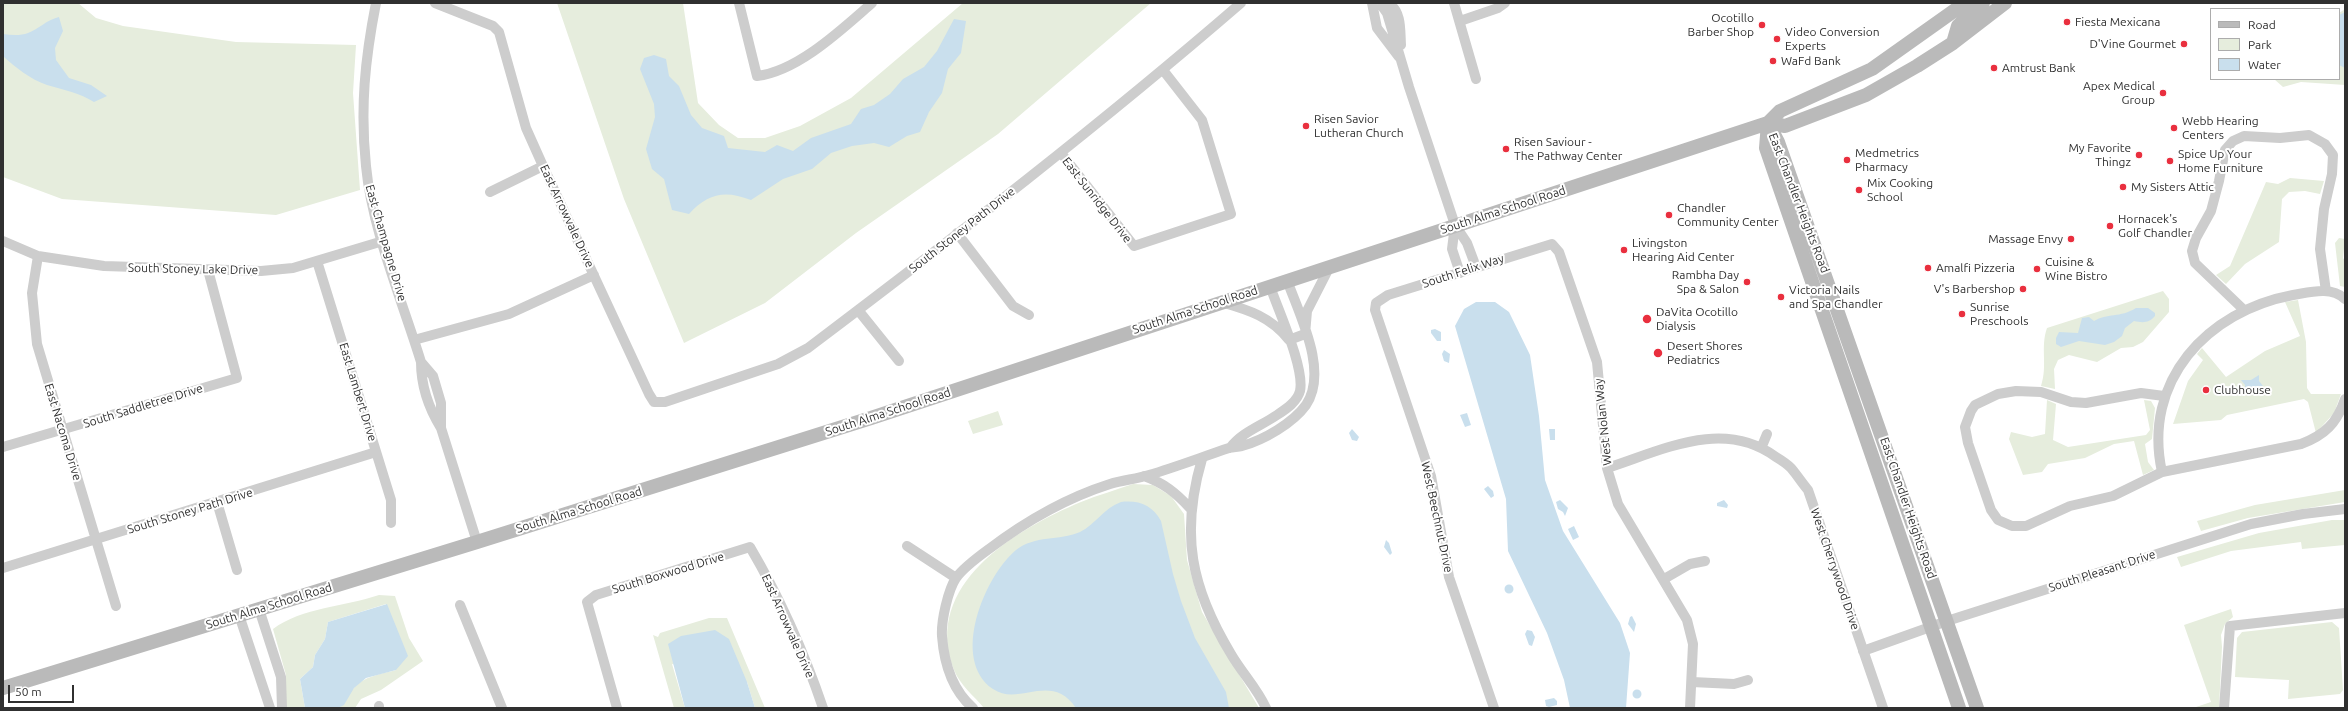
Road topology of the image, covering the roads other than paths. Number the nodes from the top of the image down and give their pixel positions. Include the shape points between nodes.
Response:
1 (376, 3) edge
2 (435, 3) edge
3 (739, 3) edge
4 (872, 3) edge
5 (1241, 3) edge
6 (1454, 3) edge
7 (1505, 3) edge
8 (1965, 3) edge
9 (1983, 3) edge
10 (1381, 5) edge
11 (2002, 5) edge
12 (1460, 21) junction
13 (1953, 43) junction
14 (1163, 70) junction
15 (1476, 79) dead end
16 (1768, 123) junction
17 (1061, 153) junction
18 (543, 166) junction
19 (490, 192) dead end
20 (1455, 225) junction
21 (957, 233) junction
22 (3, 241) edge
23 (383, 241) junction
24 (1552, 244) joint
25 (38, 256) junction
26 (317, 261) junction
27 (1330, 266) junction
28 (1476, 267) junction
29 (208, 270) junction
30 (1460, 273) junction
31 (594, 274) junction
32 (1287, 280) junction
33 (1270, 286) junction
34 (2326, 291) junction
35 (2345, 298) edge
36 (1222, 302) junction
37 (1376, 304) joint
38 (858, 310) junction
39 (2244, 310) junction
40 (1029, 315) dead end
41 (1305, 334) junction
42 (414, 340) junction
43 (1289, 340) junction
44 (899, 361) dead end
45 (421, 362) junction
46 (1315, 377) junction
47 (1300, 378) junction
48 (438, 393) junction
49 (2164, 396) junction
50 (426, 397) junction
51 (2345, 399) edge
52 (654, 402) joint
53 (442, 428) junction
54 (62, 430) junction
55 (1767, 434) dead end
56 (1762, 446) junction
57 (3, 447) edge
58 (1230, 448) junction
59 (376, 452) junction
60 (1202, 459) junction
61 (1607, 468) junction
62 (2162, 472) junction
63 (1144, 476) junction
64 (217, 502) junction
65 (1190, 508) junction
66 (2345, 509) edge
67 (391, 523) dead end
68 (96, 540) junction
69 (477, 542) junction
70 (907, 546) dead end
71 (750, 547) joint
72 (1705, 561) dead end
73 (3, 568) edge
74 (237, 570) dead end
75 (956, 578) junction
76 (1664, 579) junction
77 (460, 604) dead end
78 (116, 606) dead end
79 (259, 609) junction
80 (2345, 613) edge
81 (239, 616) junction
82 (1947, 621) junction
83 (1931, 628) junction
84 (1863, 651) junction
85 (1748, 680) dead end
86 (1692, 682) junction
87 (3, 688) edge
88 (1260, 695) junction
89 (270, 708) edge
90 (282, 708) edge
91 (502, 708) edge
92 (618, 708) edge
93 (823, 708) edge
94 (973, 708) edge
95 (1257, 708) edge
96 (1266, 708) edge
97 (1494, 708) edge
98 (1690, 708) edge
99 (1882, 708) edge
100 (1959, 708) edge
101 (1977, 708) edge
102 (2224, 708) edge

1 - 23 street, East Champagne Drive via 362,91 366,166
2 - 18 street, East Arrowvale Drive via 493,26 498,32 526,128
3 - 4 street via 757,76 768,74 814,51
5 - 14 street, South Stoney Path Drive
6 - 12 street
7 - 12 street via 1498,8
8 - 16 main road, South Alma School Road via 1872,69 1780,111
9 - 13 main road via 1958,26
10 - 20 street via 1387,13
11 - 13 main road, South Alma School Road
12 - 15 street
13 - 16 main road, South Alma School Road via 1866,95 1785,126
14 - 17 street, South Stoney Path Drive
14 - 17 street, East Sunridge Drive via 1202,120 1231,214 1134,246
16 - 20 main road, South Alma School Road
16 - 82 main road, East Chandler Heights Road via 1778,142 1822,263
16 - 83 main road, East Chandler Heights Road via 1766,148
17 - 21 street, South Stoney Path Drive
18 - 19 street
18 - 31 street, East Arrowvale Drive
20 - 27 main road, South Alma School Road
20 - 28 street via 1468,244
20 - 30 street via 1452,249
21 - 38 street, South Stoney Path Drive
21 - 40 street via 1013,306
22 - 25 street, South Stoney Lake Drive
23 - 26 street, South Stoney Lake Drive
23 - 42 street, East Champagne Drive
24 - 28 street, South Felix Way
24 - 61 street, West Nolan Way via 1559,252 1596,362
25 - 29 street, South Stoney Lake Drive via 104,266
25 - 54 street, East Nacoma Drive via 32,293 33,317 37,344
26 - 29 street, South Stoney Lake Drive via 292,268 261,271
26 - 59 street, East Lambert Drive
27 - 32 main road, South Alma School Road
27 - 41 street via 1307,311
28 - 30 street, South Felix Way
29 - 54 street, South Saddletree Drive via 237,378
30 - 37 street, South Felix Way via 1388,296
31 - 42 street via 509,314
31 - 52 street, East Arrowvale Drive
32 - 33 main road, South Alma School Road
32 - 41 street
33 - 36 main road, South Alma School Road
33 - 43 street
34 - 35 street via 2338,292
34 - 39 street via 2276,298
34 - 39 street via 2320,249 2333,155 2325,144 2309,135 2280,138 2244,136 2233,141 2225,150 2211,211 2192,251 2195,264
36 - 43 street via 1250,310 1269,320
36 - 69 main road, South Alma School Road via 871,418
37 - 97 street, West Beechnut Drive via 1375,310 1431,476 1449,577
38 - 44 street
38 - 52 street, South Stoney Path Drive via 808,348 778,364 665,402
39 - 49 street via 2202,339 2189,353
41 - 43 street
41 - 46 street via 1316,365
42 - 45 street, East Champagne Drive
43 - 47 street
45 - 48 street, East Champagne Drive via 433,376
45 - 50 street, East Champagne Drive via 421,379
46 - 47 street
46 - 58 street via 1306,404 1294,418 1271,433 1242,446
47 - 58 street via 1300,392 1290,406 1238,438
48 - 50 street
48 - 53 street, East Champagne Drive
49 - 62 street via 2158,432
49 - 62 street via 2141,393 2086,403 2071,402 2041,392 2016,391 1998,394 1975,405 1965,427 1991,510 1998,520 2012,526 2026,526 2070,506 2113,496
50 - 53 street, East Champagne Drive via 430,410
51 - 62 street via 2332,426 2316,438 2301,444
53 - 69 street, East Champagne Drive
54 - 57 street, South Saddletree Drive
54 - 68 street, East Nacoma Drive
55 - 56 street
56 - 61 street via 1736,439 1698,439
56 - 84 street, West Cherrywood Drive via 1790,467 1808,490
58 - 60 street
59 - 64 street, South Stoney Path Drive
59 - 67 street, East Lambert Drive via 392,500
60 - 63 street
60 - 65 street
61 - 76 street, West Nolan Way via 1626,520
63 - 65 street via 1172,489
63 - 75 street via 1090,491 1043,513 1017,528
64 - 68 street, South Stoney Path Drive
64 - 74 street
65 - 88 street via 1190,535 1196,578 1211,619 1232,656
66 - 82 street, South Pleasant Drive via 2250,524
68 - 73 street, South Stoney Path Drive
68 - 78 street, East Nacoma Drive
69 - 79 main road, South Alma School Road
70 - 75 street
71 - 92 street, South Boxwood Drive via 596,595 587,602
71 - 93 street, East Arrowvale Drive via 768,577 794,632
72 - 76 street via 1690,564
75 - 94 street via 943,616 943,653 956,686
76 - 86 street, West Nolan Way via 1687,620 1693,644
77 - 91 street
79 - 81 main road, South Alma School Road
79 - 90 street via 281,677
80 - 102 street via 2230,626
81 - 87 main road, South Alma School Road
81 - 89 street
82 - 83 street, South Pleasant Drive
82 - 101 main road, East Chandler Heights Road
83 - 84 street, South Pleasant Drive
83 - 100 main road, East Chandler Heights Road
84 - 99 street, West Cherrywood Drive
85 - 86 street via 1734,684
86 - 98 street, West Nolan Way
88 - 95 street
88 - 96 street

